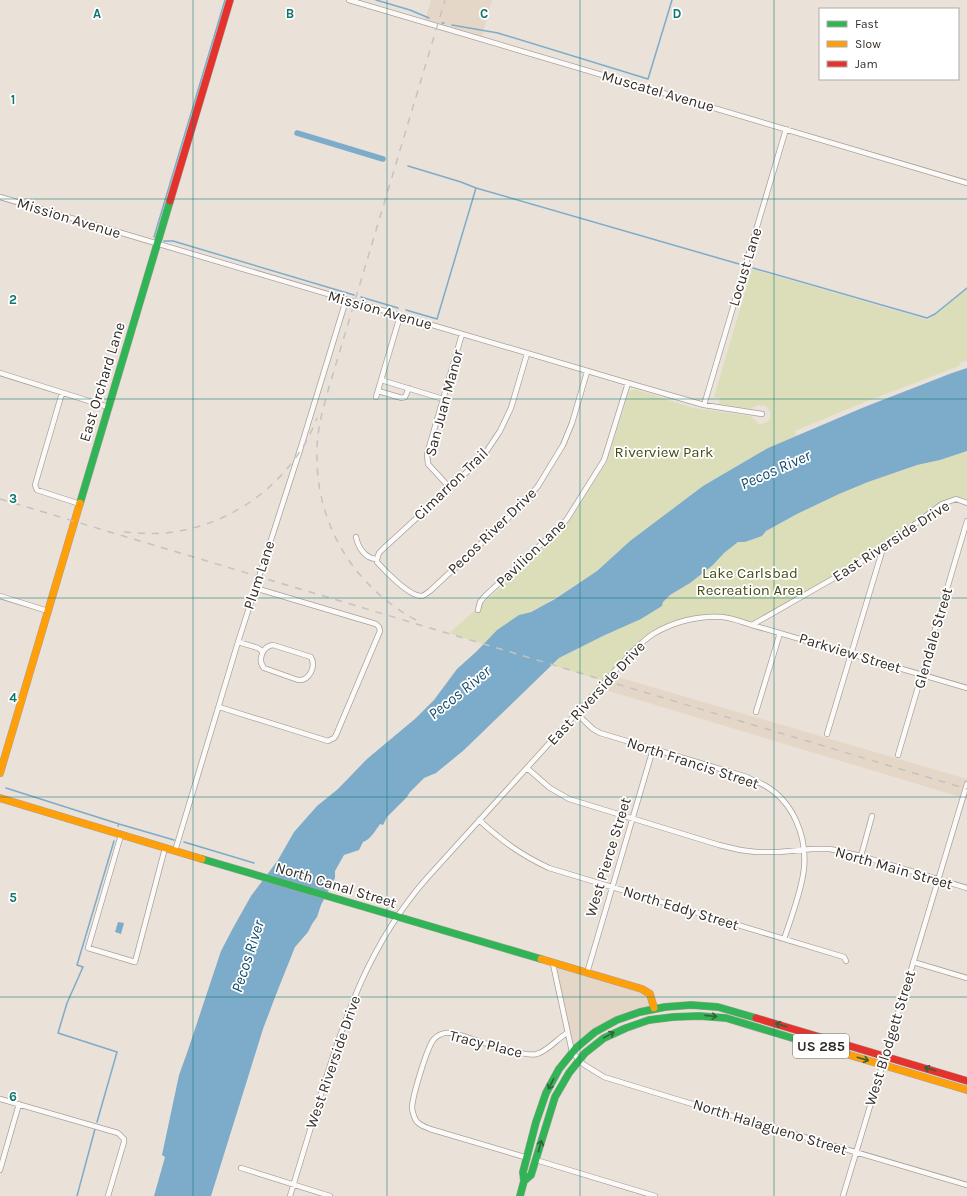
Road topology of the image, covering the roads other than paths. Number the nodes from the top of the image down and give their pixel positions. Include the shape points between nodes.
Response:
1 (230, 0) edge
2 (349, 0) edge
3 (786, 130) junction
4 (967, 183) edge
5 (0, 197) edge
6 (157, 244) junction
7 (346, 300) junction
8 (400, 316) junction
9 (462, 334) junction
10 (527, 354) junction
11 (587, 372) junction
12 (0, 373) edge
13 (381, 380) junction
14 (628, 384) junction
15 (409, 388) junction
16 (378, 391) junction
17 (62, 393) junction
18 (376, 397) dead end
19 (443, 399) junction
20 (704, 405) junction
21 (108, 407) junction
22 (762, 414) dead end
23 (450, 488) junction
24 (967, 503) edge
25 (80, 504) junction
26 (967, 521) edge
27 (356, 537) dead end
28 (883, 548) junction
29 (377, 559) junction
30 (255, 588) junction
31 (0, 596) edge
32 (478, 610) dead end
33 (48, 612) junction
34 (752, 625) junction
35 (780, 633) junction
36 (238, 642) junction
37 (263, 652) junction
38 (851, 653) junction
39 (922, 675) junction
40 (967, 688) edge
41 (219, 707) junction
42 (756, 712) dead end
43 (576, 713) junction
44 (827, 734) dead end
45 (653, 749) junction
46 (898, 755) dead end
47 (527, 768) junction
48 (0, 773) edge
49 (967, 784) edge
50 (0, 798) edge
51 (872, 816) dead end
52 (633, 818) junction
53 (479, 820) junction
54 (121, 835) junction
55 (166, 848) junction
56 (804, 850) junction
57 (175, 851) junction
58 (861, 856) junction
59 (938, 880) junction
60 (612, 888) junction
61 (967, 888) edge
62 (396, 917) junction
63 (784, 939) junction
64 (846, 961) dead end
65 (913, 962) junction
66 (554, 964) junction
67 (587, 973) junction
68 (967, 978) edge
69 (654, 1008) junction
70 (673, 1016) junction
71 (567, 1033) junction
72 (572, 1052) junction
73 (885, 1056) junction
74 (578, 1060) junction
75 (883, 1064) junction
76 (967, 1081) edge
77 (967, 1090) edge
78 (0, 1099) edge
79 (19, 1104) junction
80 (856, 1153) junction
81 (527, 1158) junction
82 (536, 1160) junction
83 (241, 1168) dead end
84 (0, 1170) edge
85 (524, 1181) junction
86 (293, 1185) junction
87 (967, 1185) edge
88 (108, 1196) edge
89 (290, 1196) edge
90 (330, 1196) edge
91 (520, 1196) edge
92 (655, 1196) edge
93 (843, 1196) edge

1 - 6 main road, East Orchard Lane
2 - 3 street, Muscatel Avenue
3 - 4 street, Muscatel Avenue
3 - 20 street, Locust Lane
5 - 6 street, Mission Avenue
6 - 7 street, Mission Avenue
6 - 21 main road, East Orchard Lane
7 - 8 street, Mission Avenue
7 - 30 street, Plum Lane
8 - 9 street, Mission Avenue
8 - 13 street
9 - 10 street, Mission Avenue
9 - 19 street, San Juan Manor
10 - 11 street, Mission Avenue
10 - 23 street, Cimarron Trail via 511,408 500,431 482,457
11 - 14 street, Mission Avenue
11 - 29 street, Pecos River Drive via 563,445 538,486 520,507 430,591 425,595 416,595 391,577
12 - 17 street
13 - 15 street
13 - 16 street
14 - 20 street, Mission Avenue
14 - 32 street, Pavilion Lane via 604,460 567,520 484,596
15 - 16 street via 407,395 402,398
15 - 19 street
16 - 18 street
17 - 21 street
17 - 25 street via 35,485 37,490
19 - 23 street, San Juan Manor via 426,459
20 - 22 street, Mission Avenue
21 - 25 main road, East Orchard Lane
23 - 29 street, Cimarron Trail via 384,548
24 - 28 street, East Riverside Drive via 956,499 942,504
25 - 33 main road, East Orchard Lane
26 - 39 street, Glendale Street
27 - 29 street, Pecos River Drive via 357,543 365,553 372,559
28 - 34 street, East Riverside Drive
28 - 38 street
30 - 36 street, Plum Lane
30 - 41 street via 376,624 380,626 380,631 336,735 331,740
31 - 33 street
33 - 48 main road, East Orchard Lane
34 - 35 street, Parkview Street
34 - 43 street, East Riverside Drive via 722,617 703,617 680,622 659,631 632,652
35 - 38 street, Parkview Street
35 - 42 street
36 - 37 street
36 - 41 street, Plum Lane
37 - 37 street via 261,662 266,670 298,680 305,680 310,674 313,661 308,655 273,645 267,646
38 - 39 street, Parkview Street
38 - 44 street
39 - 40 street, Parkview Street
39 - 46 street, Glendale Street
41 - 57 street, Plum Lane
43 - 45 street, North Francis Street via 600,733
43 - 47 street, East Riverside Drive
45 - 52 street, West Pierce Street
45 - 56 street, North Francis Street via 747,777 764,785 791,811 800,830
47 - 52 street, North Main Street via 550,788 569,799
47 - 53 street, West Riverside Drive
49 - 59 street, West Blodgett Street
50 - 54 main road, North Canal Street
51 - 58 street
52 - 56 street, North Main Street via 740,850
52 - 60 street, West Pierce Street
53 - 60 street, North Eddy Street via 503,842 530,859
53 - 62 street, West Riverside Drive via 413,894
54 - 55 main road, North Canal Street
54 - 55 street via 88,948 135,962
55 - 57 main road, North Canal Street
56 - 58 street, North Main Street via 830,849
56 - 63 street, North Francis Street via 801,883
57 - 62 main road, North Canal Street
58 - 59 street, North Main Street
59 - 61 street, North Main Street
59 - 65 street, West Blodgett Street
60 - 63 street, North Eddy Street
60 - 67 street, West Pierce Street
62 - 66 main road, North Canal Street
62 - 86 street, West Riverside Drive via 362,980 342,1026
63 - 64 street, North Eddy Street via 844,957
65 - 68 street
65 - 73 street, West Blodgett Street
66 - 67 main road, North Canal Street
66 - 71 street
67 - 69 main road, North Canal Street via 646,991 650,994
69 - 70 main road
69 - 72 main road, US 285 via 612,1022
73 -> 69 main road, US 285 via 718,1007 687,1004
74 -> 70 main road, US 285 via 600,1040 624,1027
70 -> 75 main road, US 285 via 726,1018
71 - 72 street
71 - 81 street, Tracy Place via 542,1052 529,1055 443,1033 433,1040 426,1056 412,1108 418,1123 430,1129
72 - 74 street
72 -> 81 main road, US 285 via 546,1093
73 - 75 street, West Blodgett Street
76 -> 73 main road, US 285
74 - 80 street, North Halagueno Street via 611,1080
82 -> 74 main road, US 285 via 555,1096 566,1075
75 - 77 main road, US 285
75 - 80 street, West Blodgett Street
78 - 79 street
79 - 84 street
79 - 88 street via 118,1133 124,1139
80 - 87 street, North Halagueno Street
80 - 93 street, West Blodgett Street
81 - 82 street
81 - 85 main road, US 285 via 523,1172
82 - 85 main road, US 285 via 531,1175
82 - 92 street
83 - 86 street
85 - 91 main road, US 285
86 - 89 street, West Riverside Drive
86 - 90 street

